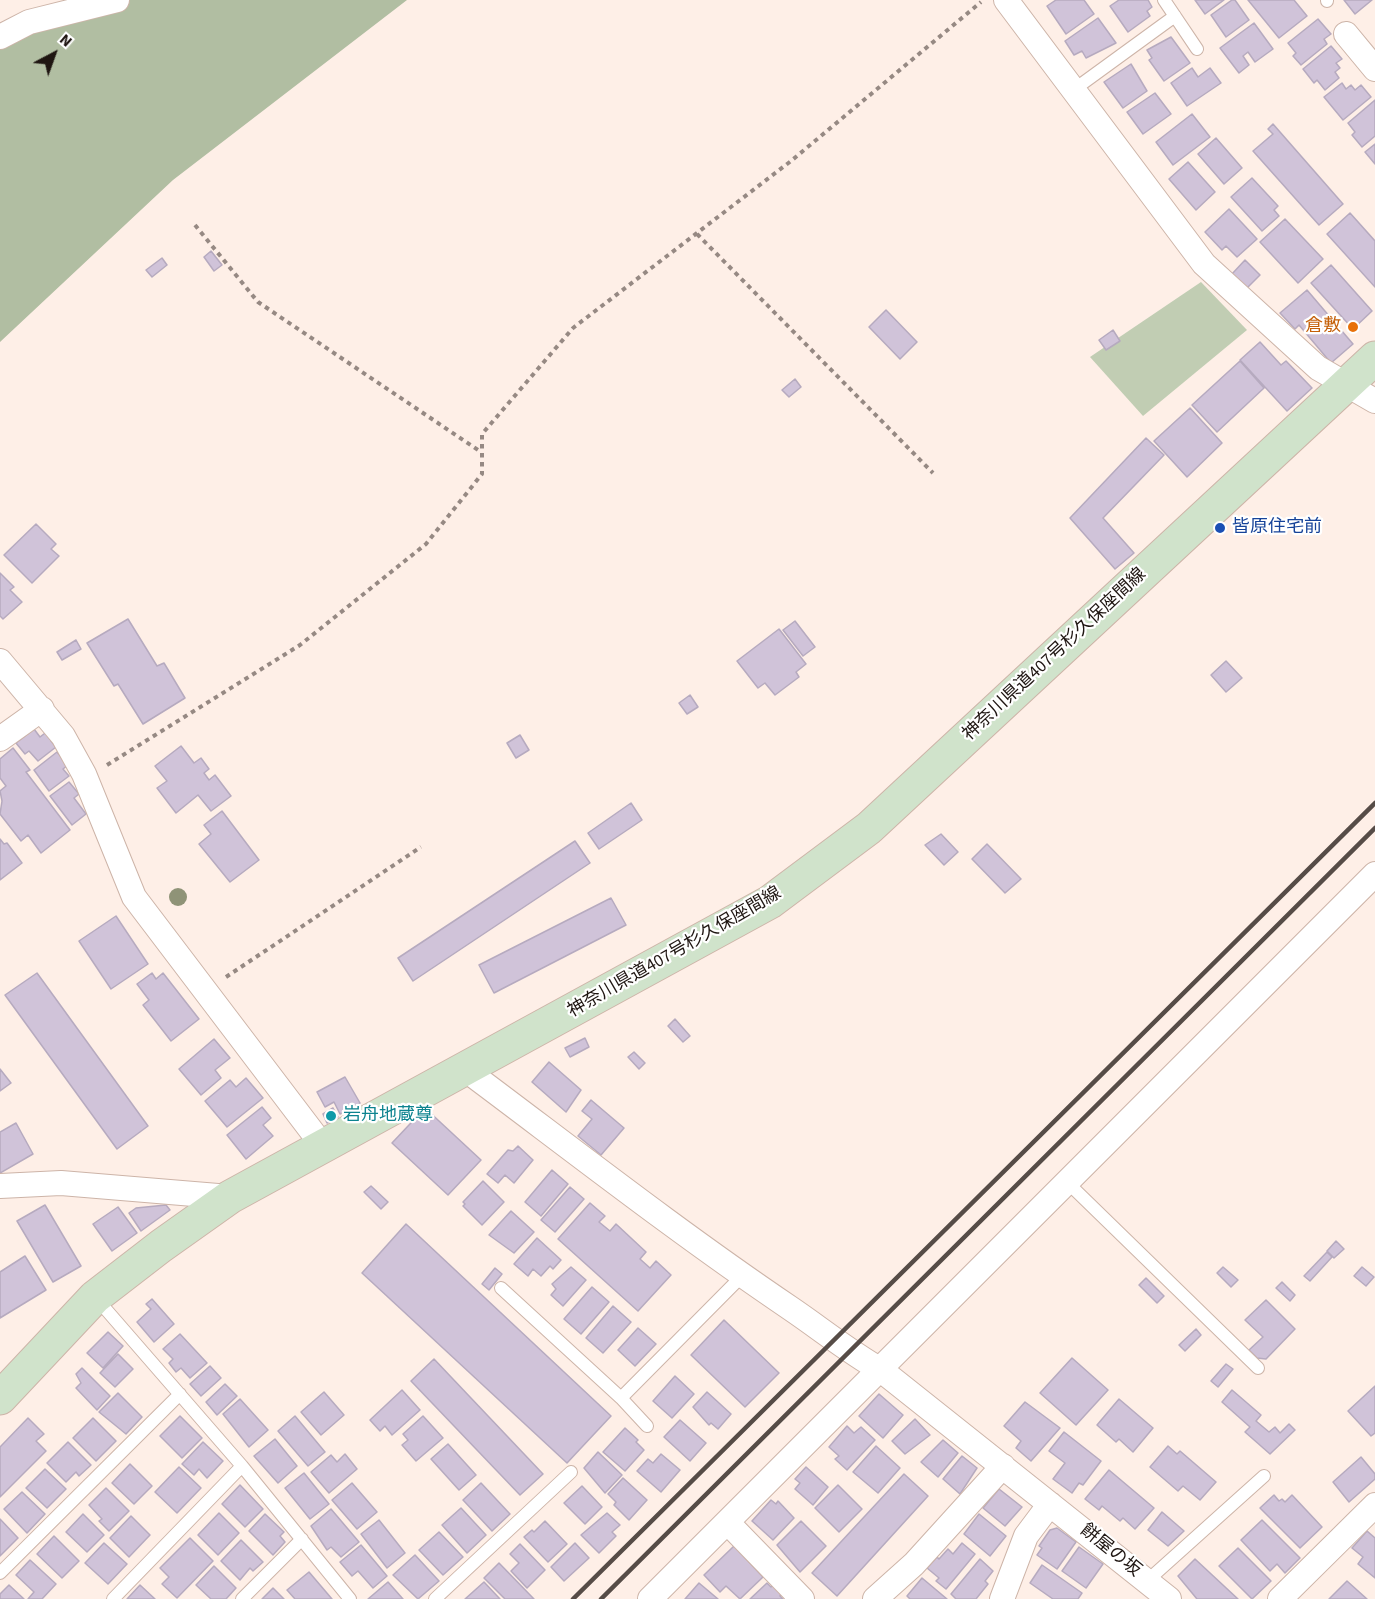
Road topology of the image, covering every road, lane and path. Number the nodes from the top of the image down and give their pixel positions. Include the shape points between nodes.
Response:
1 (117, 0) edge
2 (984, 0) edge
3 (1006, 0) edge
4 (1164, 0) edge
5 (1175, 16) junction
6 (1346, 34) dead end
7 (0, 37) edge
8 (1197, 48) dead end
9 (1375, 69) edge
10 (1072, 91) junction
11 (195, 225) dead end
12 (697, 234) junction
13 (1375, 358) edge
14 (1348, 385) junction
15 (1375, 401) edge
16 (482, 452) junction
17 (933, 473) dead end
18 (0, 661) edge
19 (42, 709) junction
20 (0, 739) edge
21 (84, 774) junction
22 (422, 847) dead end
23 (1375, 874) edge
24 (206, 991) junction
25 (466, 1070) junction
26 (323, 1146) junction
27 (1068, 1183) junction
28 (0, 1186) edge
29 (230, 1197) junction
30 (742, 1276) junction
31 (501, 1288) dead end
32 (95, 1297) junction
33 (1258, 1368) dead end
34 (881, 1370) junction
35 (180, 1394) junction
36 (0, 1398) edge
37 (621, 1398) junction
38 (647, 1426) dead end
39 (242, 1466) junction
40 (1003, 1466) junction
41 (571, 1472) dead end
42 (1264, 1476) dead end
43 (1050, 1504) junction
44 (1375, 1505) edge
45 (728, 1523) junction
46 (302, 1539) junction
47 (0, 1573) edge
48 (1147, 1581) junction
49 (113, 1599) edge
50 (242, 1599) edge
51 (350, 1599) edge
52 (435, 1599) edge
53 (650, 1599) edge
54 (802, 1599) edge
55 (875, 1599) edge
56 (1002, 1599) edge
57 (1169, 1599) edge
58 (1280, 1599) edge

1 - 7 street via 29,22
2 - 12 path
3 - 10 street
4 - 5 lane
5 - 8 lane
5 - 10 lane
6 - 9 street
10 - 14 street via 1204,264 1318,368
11 - 16 path via 258,302
12 - 16 path via 573,328 482,434
12 - 17 path
13 - 14 main road, 神奈川県道407号杉久保座間線
14 - 15 street
14 - 25 main road, 神奈川県道407号杉久保座間線 via 869,828 770,902
16 - 21 path via 482,474 426,544 300,645 105,766
18 - 19 street
19 - 20 street
19 - 21 street
21 - 24 street via 134,897
22 - 24 path
23 - 27 street
24 - 26 street
25 - 26 main road, 神奈川県道407号杉久保座間線
25 - 30 street, 餅屋の坂
26 - 29 main road, 神奈川県道407号杉久保座間線
27 - 33 lane
27 - 34 street
28 - 29 street via 61,1183
29 - 32 main road, 神奈川県道407号杉久保座間線
30 - 34 street, 餅屋の坂
30 - 37 lane
31 - 37 lane
32 - 35 lane
32 - 36 main road, 神奈川県道407号杉久保座間線
34 - 40 street, 餅屋の坂
34 - 45 street
35 - 39 lane
35 - 47 lane
37 - 38 lane
39 - 46 lane
39 - 49 lane
40 - 43 street, 餅屋の坂
40 - 55 street via 914,1564
41 - 52 lane
42 - 48 lane
43 - 48 street, 餅屋の坂
43 - 56 street via 1026,1536
44 - 58 street
45 - 53 street
45 - 54 street
46 - 50 lane
46 - 51 lane
48 - 57 street, 餅屋の坂

